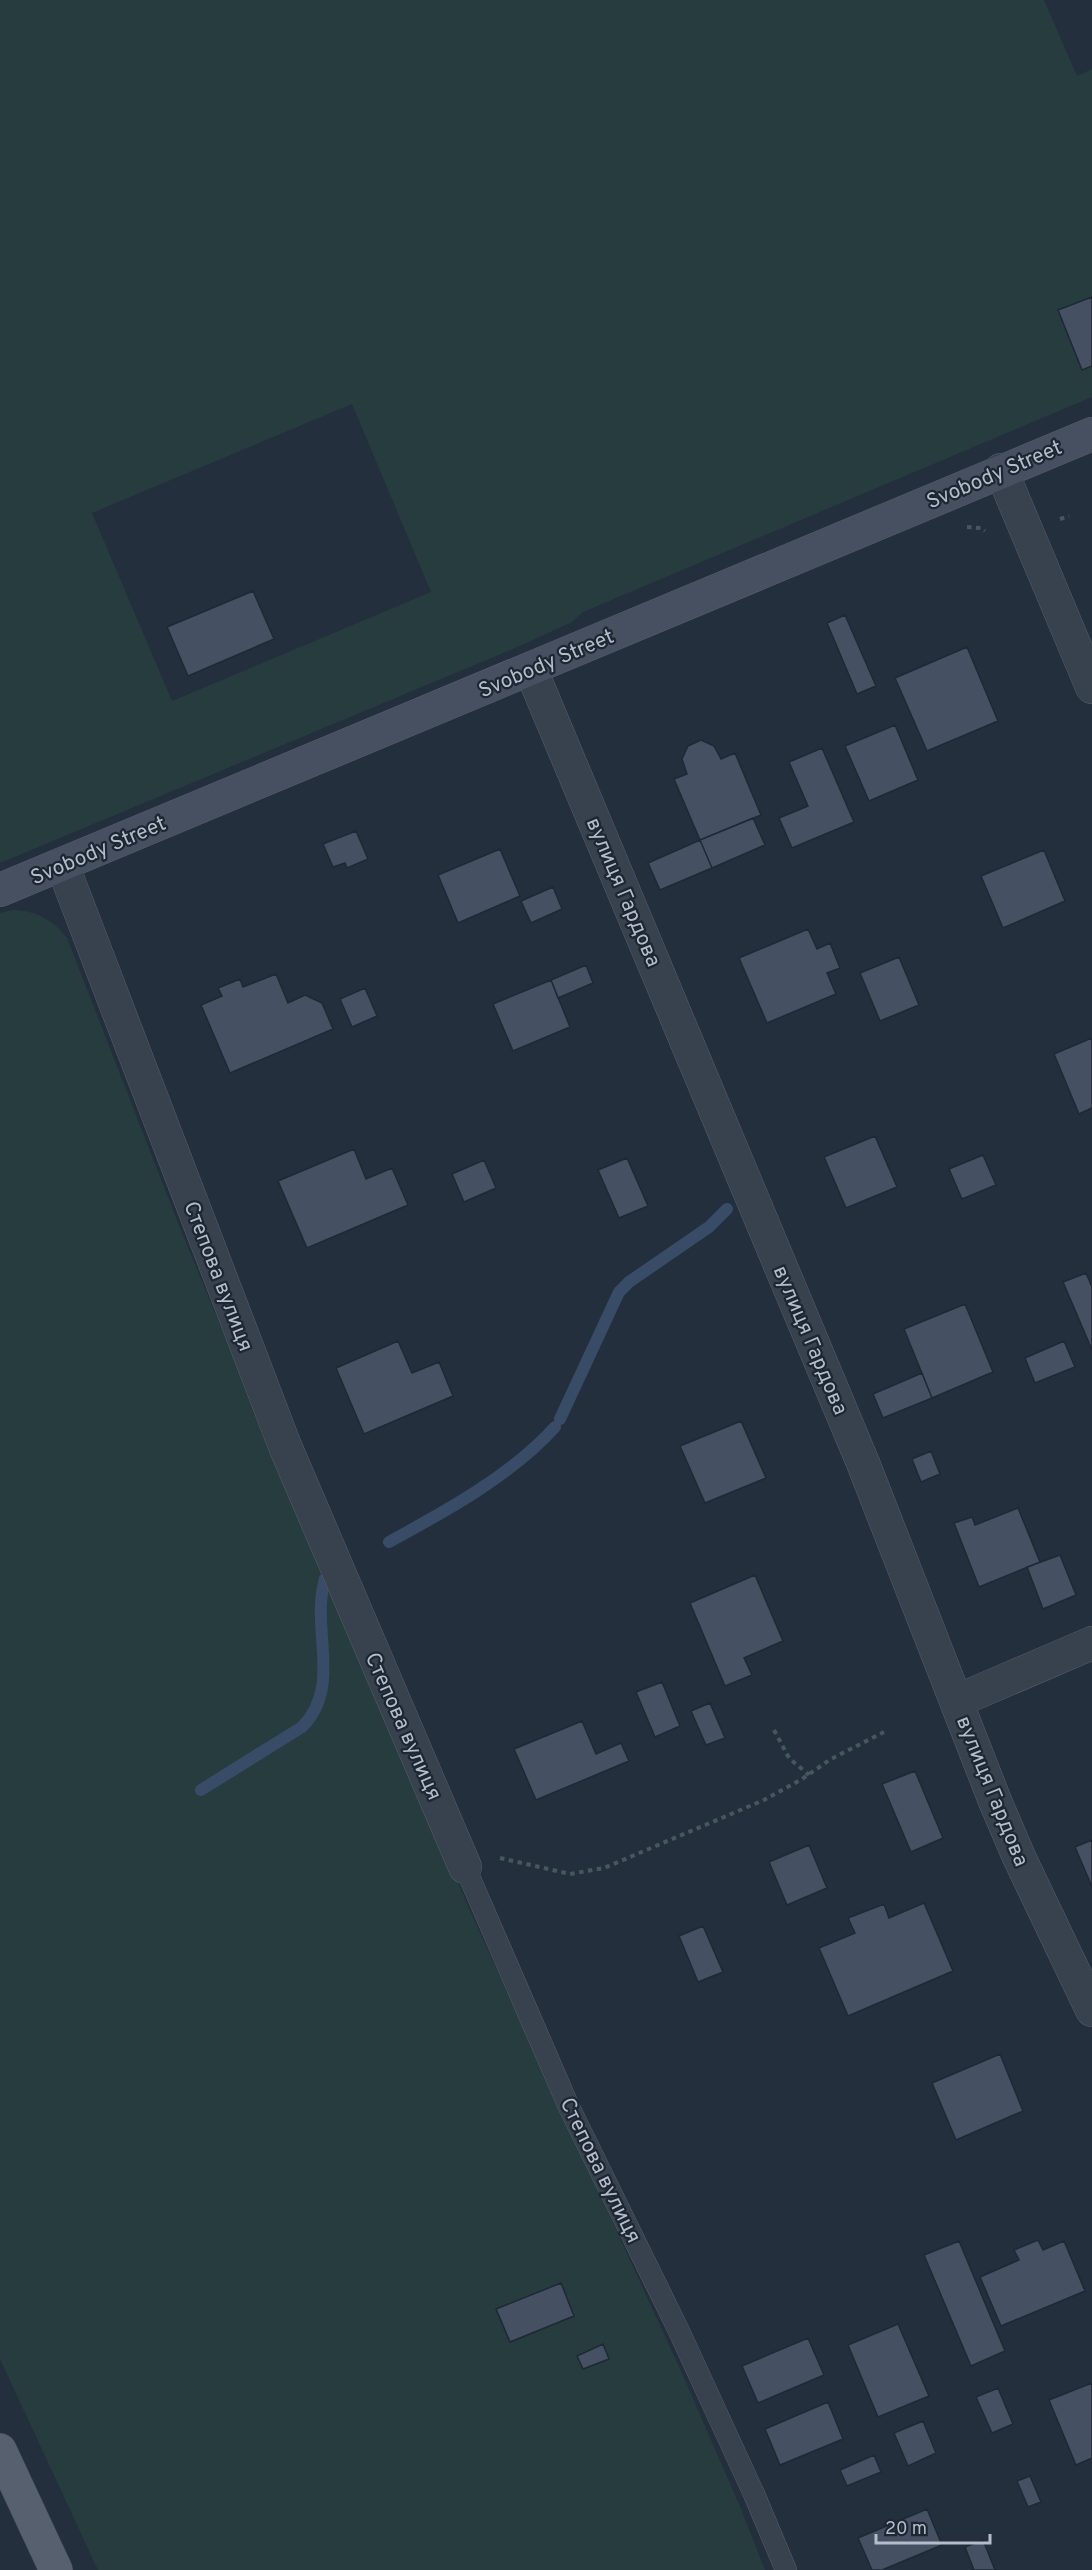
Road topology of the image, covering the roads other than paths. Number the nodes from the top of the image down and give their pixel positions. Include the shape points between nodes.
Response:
1 (1092, 434) edge
2 (1001, 470) junction
3 (531, 670) junction
4 (1092, 687) edge
5 (62, 864) junction
6 (0, 890) edge
7 (1092, 1643) edge
8 (957, 1701) junction
9 (465, 1868) joint
10 (1092, 2010) edge
11 (0, 2450) edge
12 (56, 2570) edge
13 (786, 2570) edge

1 - 2 street, Svobody Street
2 - 3 street, Svobody Street
2 - 4 street
3 - 5 street, Svobody Street
3 - 8 street, вулиця Гардова via 863,1463
5 - 6 street, Svobody Street
5 - 9 street, Степова вулиця via 285,1446
7 - 8 street
8 - 10 street, вулиця Гардова via 1019,1857
9 - 13 lane, Степова вулиця via 569,2107 678,2329
11 - 12 main road

